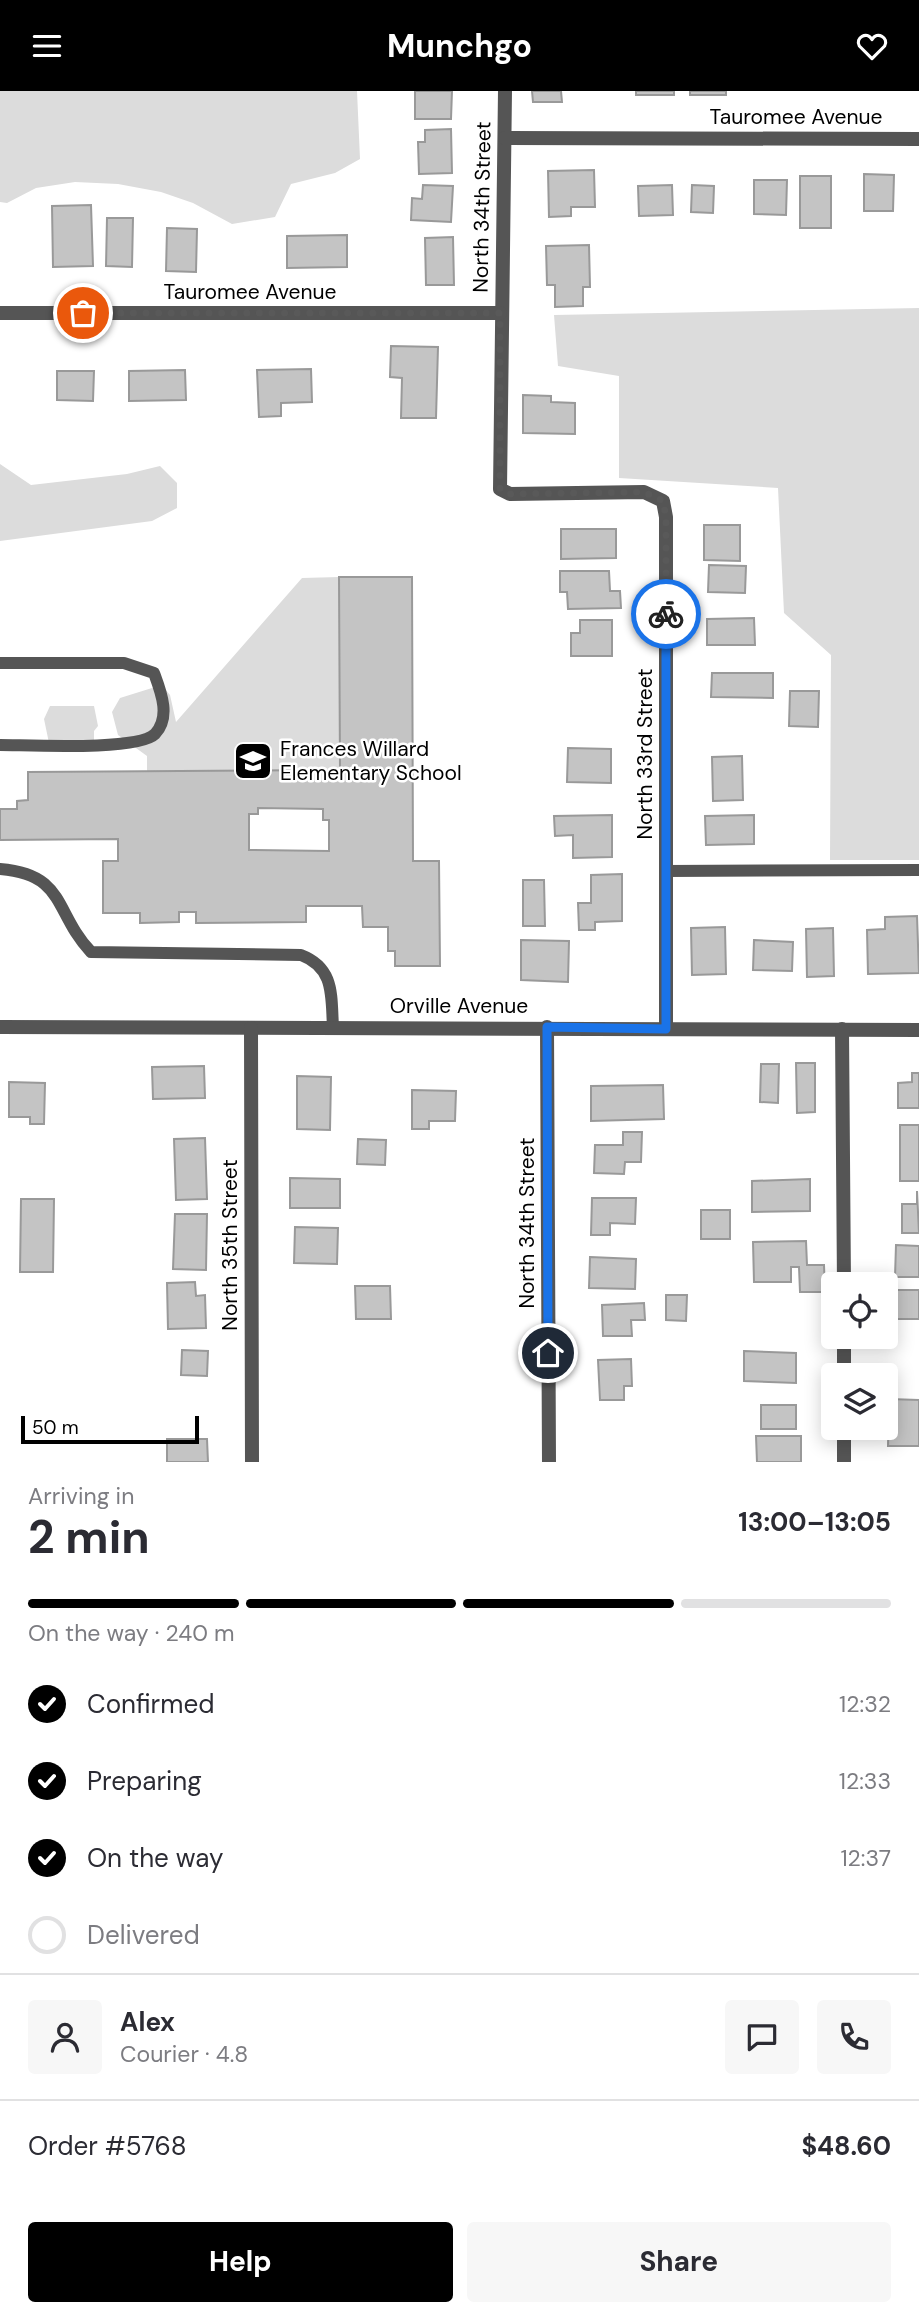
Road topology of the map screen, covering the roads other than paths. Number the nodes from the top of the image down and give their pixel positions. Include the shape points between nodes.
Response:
1 (505, 91) edge
2 (505, 138) junction
3 (919, 139) edge
4 (0, 313) edge
5 (500, 313) junction
6 (644, 492) joint
7 (0, 663) edge
8 (0, 745) edge
9 (0, 869) edge
10 (919, 870) edge
11 (666, 871) junction
12 (0, 1027) edge
13 (333, 1027) junction
14 (547, 1027) junction
15 (251, 1028) junction
16 (666, 1029) junction
17 (842, 1029) junction
18 (919, 1030) edge
19 (844, 1272) edge
20 (844, 1440) edge
21 (252, 1462) edge
22 (549, 1462) edge
23 (844, 1462) edge

1 - 2 street, North 34th Street
2 - 3 street, Tauromee Avenue
2 - 5 street, North 34th Street
4 - 5 street, Tauromee Avenue
5 - 6 street, North 34th Street via 498,476 503,492
6 - 11 street, North 33rd Street via 663,501 666,517
7 - 8 lane via 124,663 154,673 164,718 154,735 132,744
9 - 13 lane via 23,871 48,884 75,935 91,952 302,955 317,961 327,972
10 - 11 lane
11 - 16 street, North 33rd Street
12 - 15 street, Orville Avenue
13 - 14 street, Orville Avenue
13 - 15 street, Orville Avenue
14 - 16 street, Orville Avenue
14 - 22 street, North 34th Street
15 - 21 street, North 35th Street
16 - 17 street, Orville Avenue
17 - 18 street, Orville Avenue
17 - 19 street
20 - 23 street

